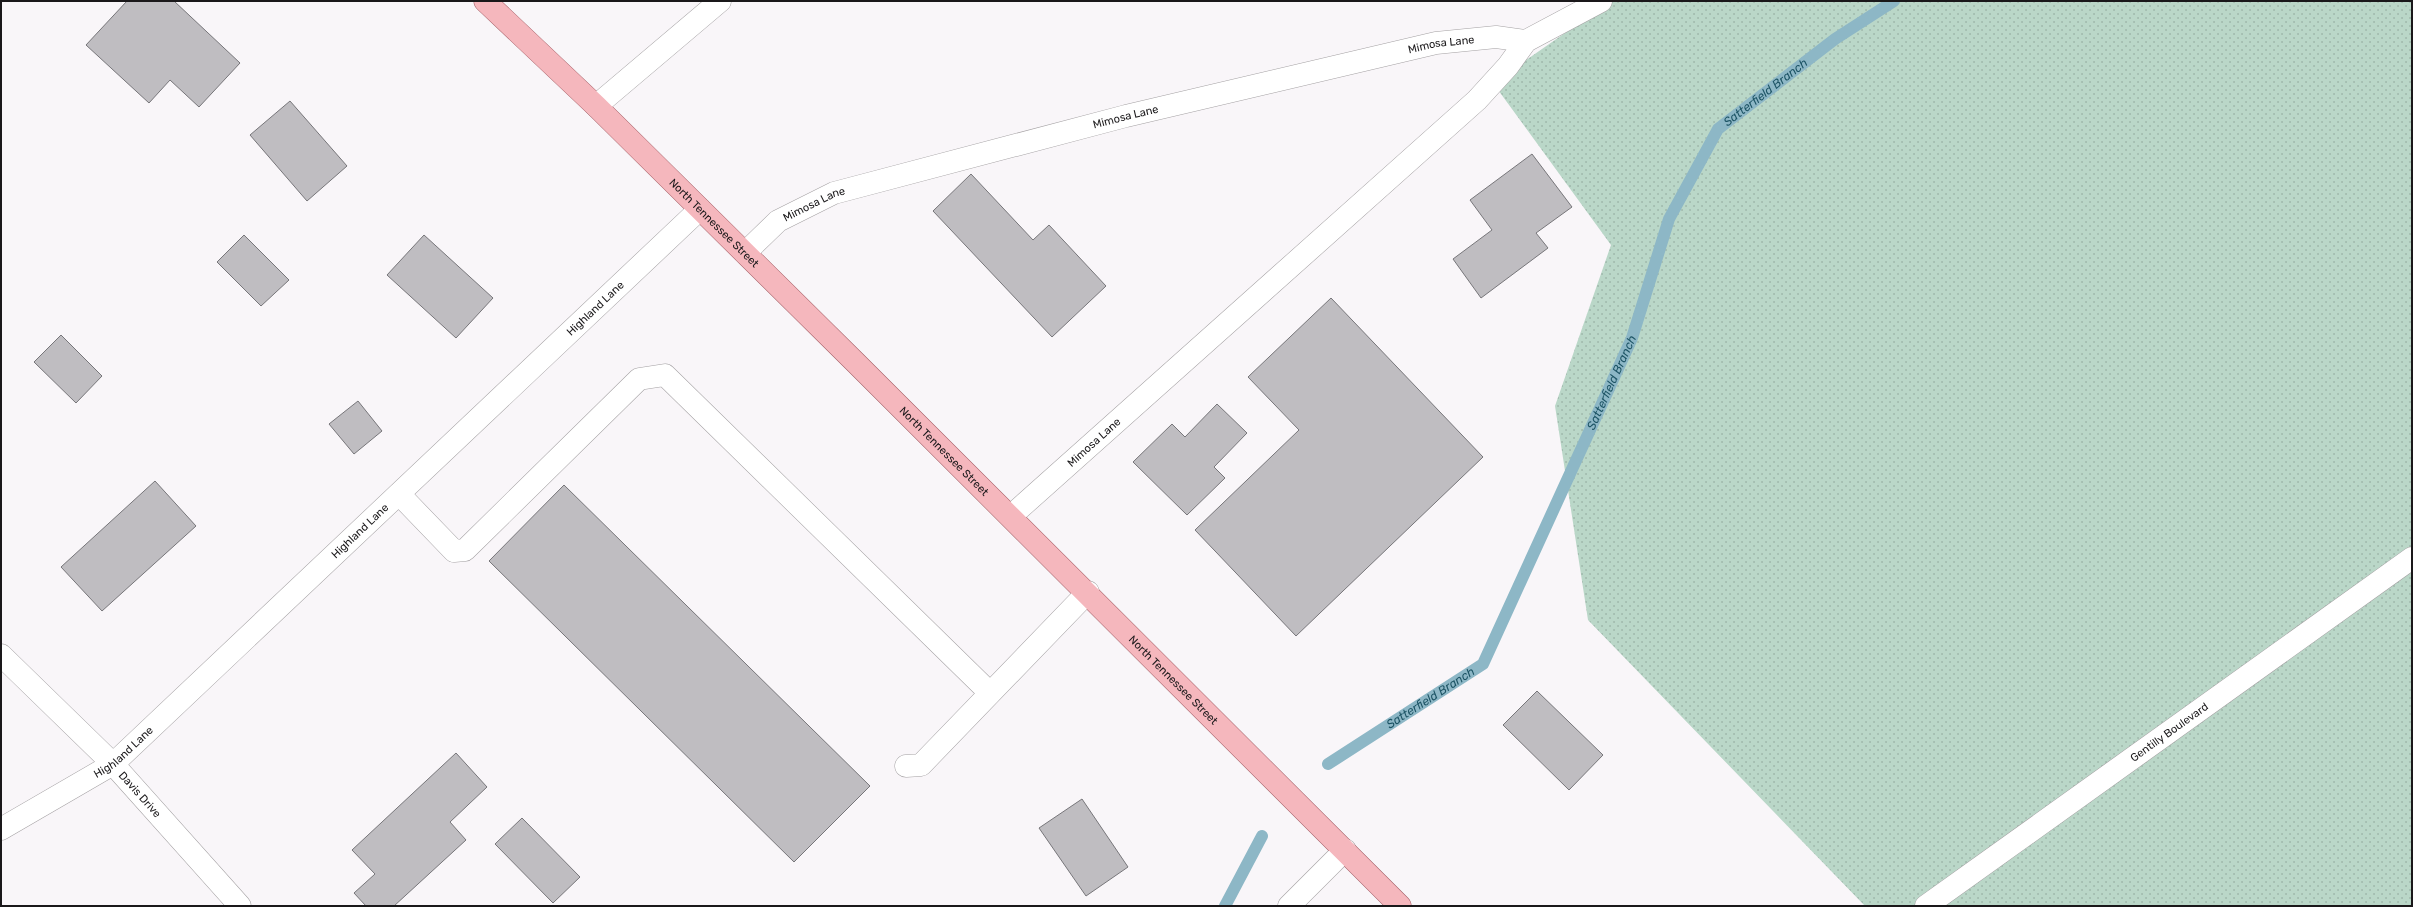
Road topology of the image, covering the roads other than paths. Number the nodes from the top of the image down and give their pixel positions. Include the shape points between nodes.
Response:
1 (485, 1) edge
2 (720, 1) edge
3 (1601, 1) edge
4 (1526, 41) junction
5 (596, 106) junction
6 (700, 209) junction
7 (745, 253) junction
8 (399, 494) junction
9 (1011, 516) junction
10 (2412, 558) edge
11 (1088, 592) junction
12 (1, 655) edge
13 (990, 694) junction
14 (113, 764) junction
15 (906, 766) dead end
16 (1, 829) edge
17 (1345, 850) junction
18 (240, 906) edge
19 (1290, 906) edge
20 (1400, 906) edge
21 (1926, 906) edge

1 - 5 main road, North Tennessee Street
2 - 5 street
3 - 4 street, Mimosa Lane
4 - 7 street, Mimosa Lane via 1496,37 1436,43 1126,116 841,191 778,221
4 - 9 street, Mimosa Lane via 1508,66 1477,100
5 - 6 main road, North Tennessee Street
6 - 7 main road, North Tennessee Street
6 - 8 street, Highland Lane
7 - 9 main road, North Tennessee Street
8 - 13 street via 454,550 465,550 639,379 666,375
8 - 14 street, Highland Lane
9 - 11 main road, North Tennessee Street
10 - 21 street, Gentilly Boulevard
11 - 13 street
11 - 17 main road, North Tennessee Street
12 - 14 street, Davis Drive
13 - 15 street via 921,765
14 - 16 street, Highland Lane
14 - 18 street, Davis Drive
17 - 19 street
17 - 20 main road, North Tennessee Street

